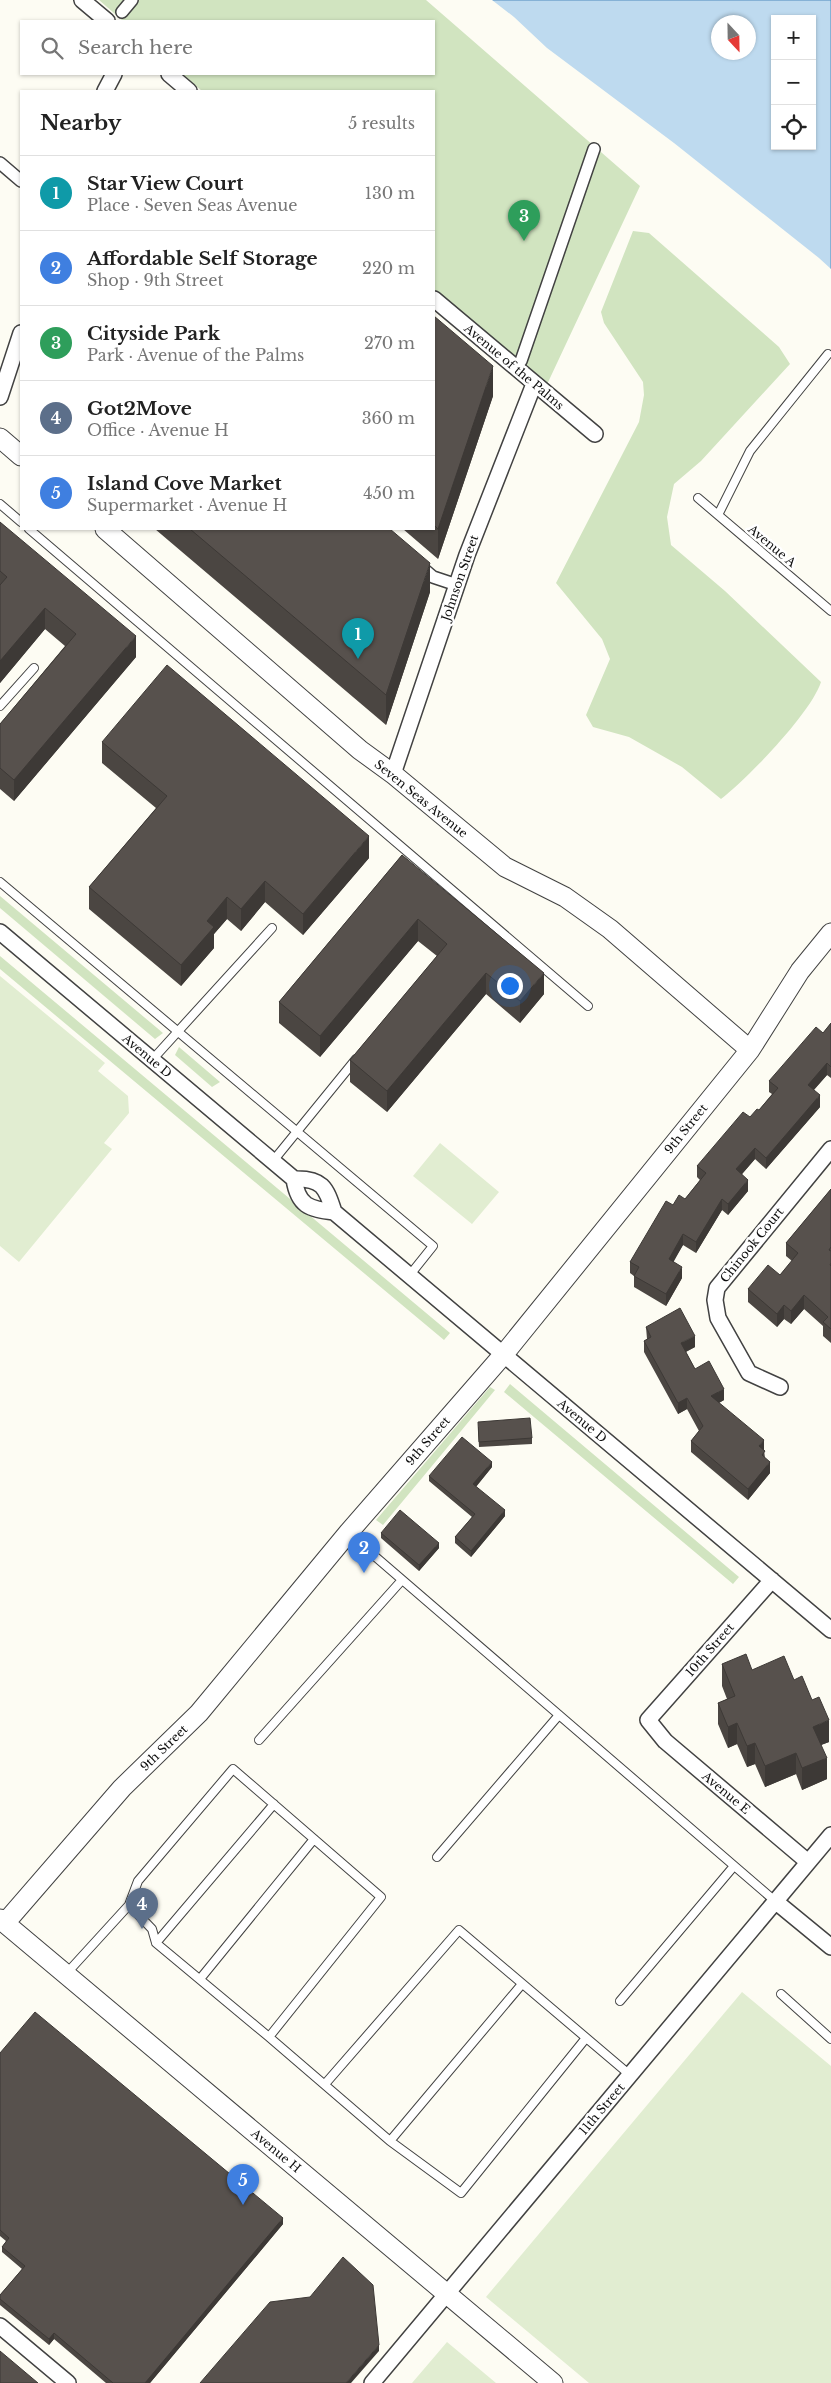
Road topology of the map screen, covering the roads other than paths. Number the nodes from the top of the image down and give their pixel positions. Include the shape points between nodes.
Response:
1 (82, 0) edge
2 (132, 0) edge
3 (122, 12) dead end
4 (106, 20) edge
5 (113, 75) edge
6 (170, 75) edge
7 (106, 90) edge
8 (188, 90) edge
9 (594, 149) dead end
10 (0, 163) edge
11 (20, 179) edge
12 (435, 300) edge
13 (20, 336) edge
14 (828, 354) dead end
15 (521, 361) dead end
16 (534, 384) junction
17 (0, 397) edge
18 (595, 434) dead end
19 (0, 438) edge
20 (20, 455) edge
21 (698, 498) dead end
22 (0, 504) edge
23 (718, 515) junction
24 (20, 521) edge
25 (30, 530) edge
26 (106, 530) edge
27 (411, 559) edge
28 (457, 585) junction
29 (831, 611) edge
30 (34, 668) dead end
31 (0, 706) edge
32 (393, 774) junction
33 (0, 882) edge
34 (272, 928) dead end
35 (0, 932) edge
36 (831, 934) edge
37 (588, 1006) dead end
38 (178, 1031) junction
39 (750, 1050) junction
40 (360, 1054) edge
41 (152, 1060) junction
42 (297, 1131) junction
43 (831, 1149) edge
44 (273, 1161) junction
45 (294, 1179) junction
46 (334, 1212) junction
47 (409, 1276) junction
48 (504, 1354) junction
49 (780, 1387) dead end
50 (348, 1533) junction
51 (402, 1580) junction
52 (772, 1580) junction
53 (831, 1630) edge
54 (559, 1715) junction
55 (648, 1720) joint
56 (259, 1740) dead end
57 (274, 1804) junction
58 (831, 1835) edge
59 (314, 1839) junction
60 (438, 1857) dead end
61 (808, 1862) junction
62 (734, 1866) junction
63 (776, 1901) junction
64 (129, 1905) junction
65 (2, 1923) edge
66 (156, 1943) junction
67 (831, 1947) edge
68 (66, 1974) junction
69 (200, 1979) junction
70 (522, 1984) junction
71 (781, 1994) dead end
72 (620, 2002) dead end
73 (269, 2037) junction
74 (586, 2038) junction
75 (831, 2039) edge
76 (630, 2076) junction
77 (326, 2084) junction
78 (390, 2141) junction
79 (447, 2294) junction
80 (0, 2326) edge
81 (68, 2383) edge
82 (372, 2383) edge
83 (553, 2383) edge

1 - 4 street
2 - 3 street
5 - 7 street
6 - 8 street
9 - 15 street
10 - 11 street
12 - 16 street, Avenue of the Palms
13 - 17 street
14 - 23 lane via 750,451
16 - 18 street, Avenue of the Palms
16 - 28 street, Johnson Street
19 - 20 street
21 - 23 lane, Avenue A
22 - 24 lane
23 - 29 lane, Avenue A
25 - 37 lane
26 - 32 street, Seven Seas Avenue via 360,750
27 - 28 street via 433,577
28 - 32 street, Johnson Street
30 - 31 lane
32 - 39 street, Seven Seas Avenue via 505,867 565,897 610,929
33 - 38 lane
34 - 38 lane
35 - 41 street, Avenue D
36 - 39 street, 9th Street via 800,971
38 - 41 lane
38 - 42 lane
39 - 48 street, 9th Street
40 - 42 lane
41 - 44 street, Avenue D
42 - 44 lane
42 - 47 lane via 433,1246
43 - 49 street, Chinook Court via 717,1288 714,1300 718,1318 749,1373
44 - 45 street, Avenue D
45 - 46 street, Avenue D via 296,1194 312,1209
45 - 46 street, Avenue D via 310,1178 327,1191
46 - 47 street, Avenue D
47 - 48 street, Avenue D
48 - 50 street, 9th Street
48 - 52 street, Avenue D
50 - 51 lane
50 - 65 street, 9th Street via 199,1713 122,1788
51 - 54 lane
51 - 56 lane
52 - 53 street, Avenue D
52 - 55 street, 10th Street
54 - 60 lane
54 - 62 lane
55 - 61 street, Avenue E via 665,1742
57 - 59 lane
57 - 64 lane via 233,1769 138,1881
57 - 66 lane
58 - 61 street, 11th Street
59 - 69 lane
59 - 73 lane via 381,1897
61 - 63 street, 11th Street
62 - 63 lane
62 - 72 lane
63 - 67 street
63 - 76 street, 11th Street
64 - 66 lane via 152,1929
64 - 68 lane
65 - 68 street, Avenue H
66 - 69 lane
68 - 79 street, Avenue H
69 - 73 lane
70 - 74 lane
70 - 77 lane via 459,1930
70 - 78 lane
71 - 75 lane
73 - 77 lane
74 - 76 lane
74 - 78 lane via 461,2192
76 - 79 street, 11th Street
77 - 78 lane
79 - 82 street, 11th Street
79 - 83 street, Avenue H
80 - 81 street

